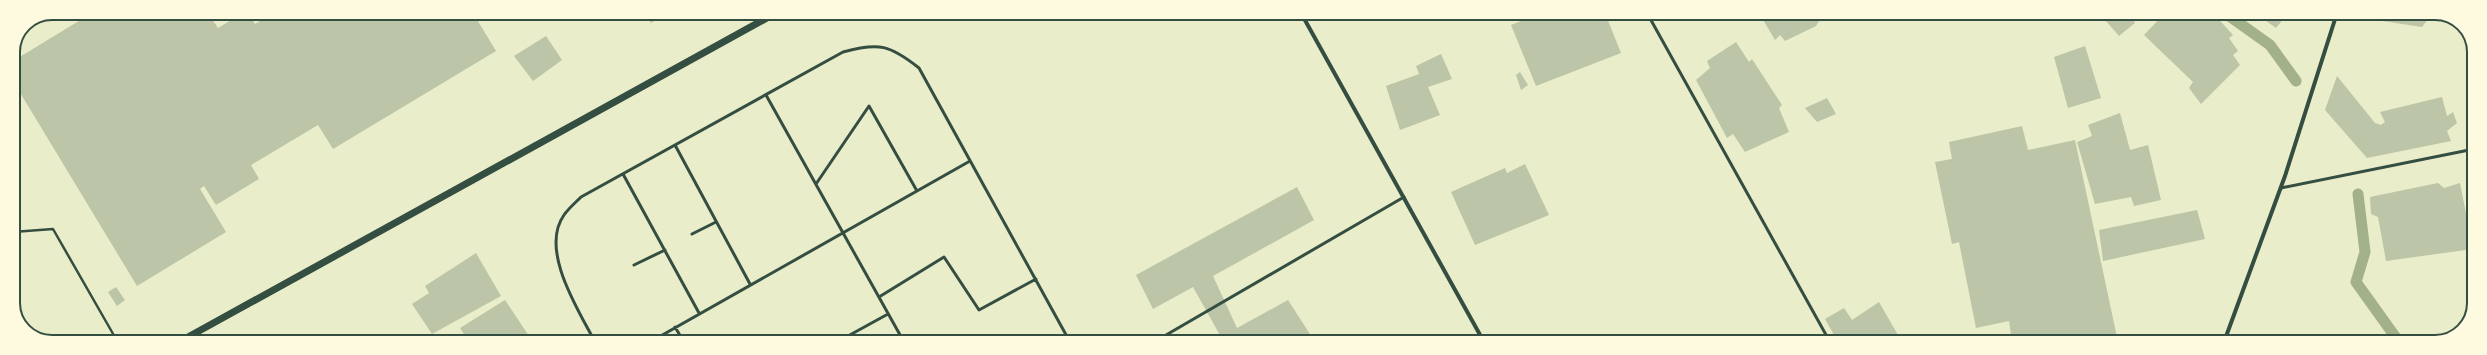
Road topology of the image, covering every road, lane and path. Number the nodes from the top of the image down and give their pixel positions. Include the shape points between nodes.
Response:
1 (763, 20) edge
2 (1305, 20) edge
3 (1651, 20) edge
4 (2335, 20) edge
5 (766, 95) junction
6 (675, 145) junction
7 (2467, 150) edge
8 (970, 160) junction
9 (623, 174) junction
10 (816, 184) junction
11 (2281, 188) junction
12 (916, 191) junction
13 (1404, 197) junction
14 (716, 222) junction
15 (20, 231) edge
16 (842, 232) junction
17 (692, 234) dead end
18 (665, 250) junction
19 (634, 265) dead end
20 (1036, 279) junction
21 (750, 284) junction
22 (878, 297) junction
23 (699, 313) junction
24 (888, 314) junction
25 (675, 327) junction
26 (114, 335) edge
27 (192, 335) edge
28 (591, 335) edge
29 (662, 335) edge
30 (680, 335) edge
31 (850, 335) edge
32 (900, 335) edge
33 (1066, 335) edge
34 (1166, 335) edge
35 (1480, 335) edge
36 (1826, 335) edge
37 (2227, 335) edge

1 - 27 street
2 - 13 street
3 - 36 lane
4 - 11 street
5 - 6 lane
5 - 8 lane via 843,52 869,45 888,48 919,68
5 - 10 lane
6 - 9 lane
6 - 14 lane
7 - 11 lane
8 - 12 lane
8 - 20 lane
9 - 18 lane
9 - 28 lane via 580,197 563,216 557,237 558,259 566,286
10 - 12 lane via 869,106
10 - 16 lane
11 - 37 street
12 - 16 lane
13 - 34 lane
13 - 35 street
14 - 17 lane
14 - 21 lane
15 - 26 path via 53,229
16 - 21 lane
16 - 22 lane
18 - 19 lane
18 - 23 lane
20 - 22 lane via 979,310 944,257
20 - 33 lane
21 - 23 lane
22 - 24 lane
23 - 25 lane
24 - 31 lane
24 - 32 lane
25 - 29 lane
25 - 30 lane

